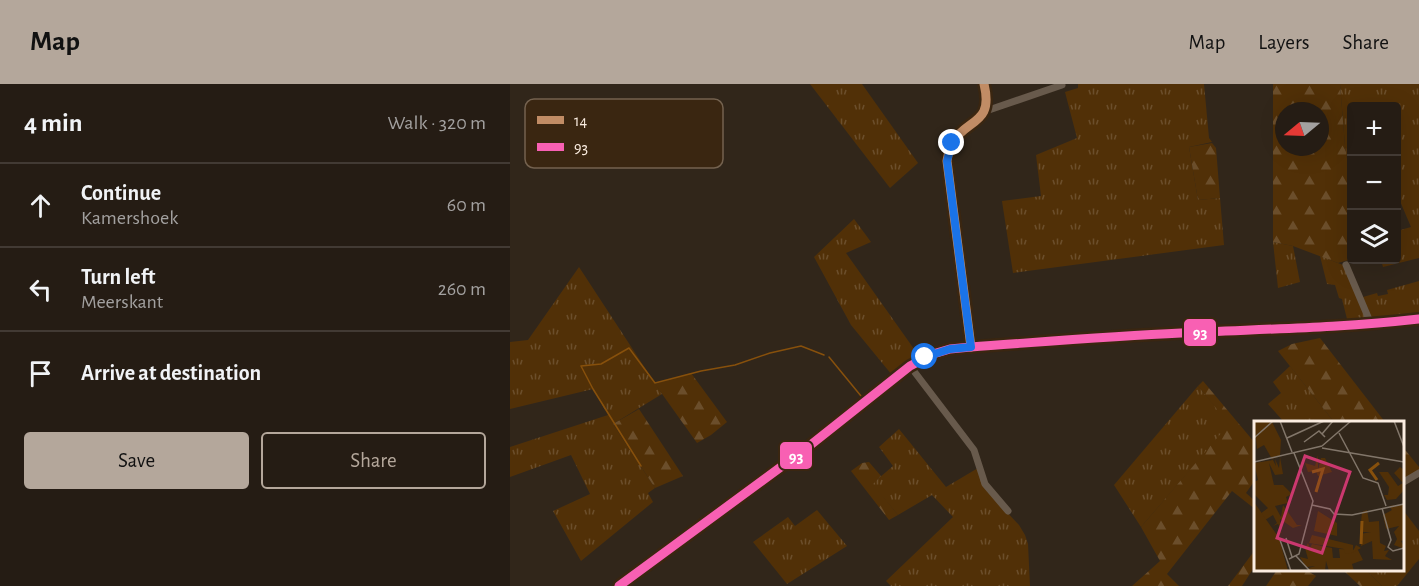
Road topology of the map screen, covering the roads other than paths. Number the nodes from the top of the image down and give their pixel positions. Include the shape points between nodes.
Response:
1 (984, 84) edge
2 (1062, 85) edge
3 (983, 112) junction
4 (1346, 265) dead end
5 (1419, 319) edge
6 (1371, 324) junction
7 (971, 347) junction
8 (910, 366) junction
9 (1419, 473) edge
10 (1404, 482) edge
11 (1008, 511) dead end
12 (619, 586) edge

1 - 3 street
2 - 3 street
3 - 7 street via 952,143 947,161
4 - 6 street
5 - 6 street
6 - 7 street
7 - 8 street via 933,354
8 - 11 street via 974,450 985,484
8 - 12 street via 807,448
9 - 10 street

